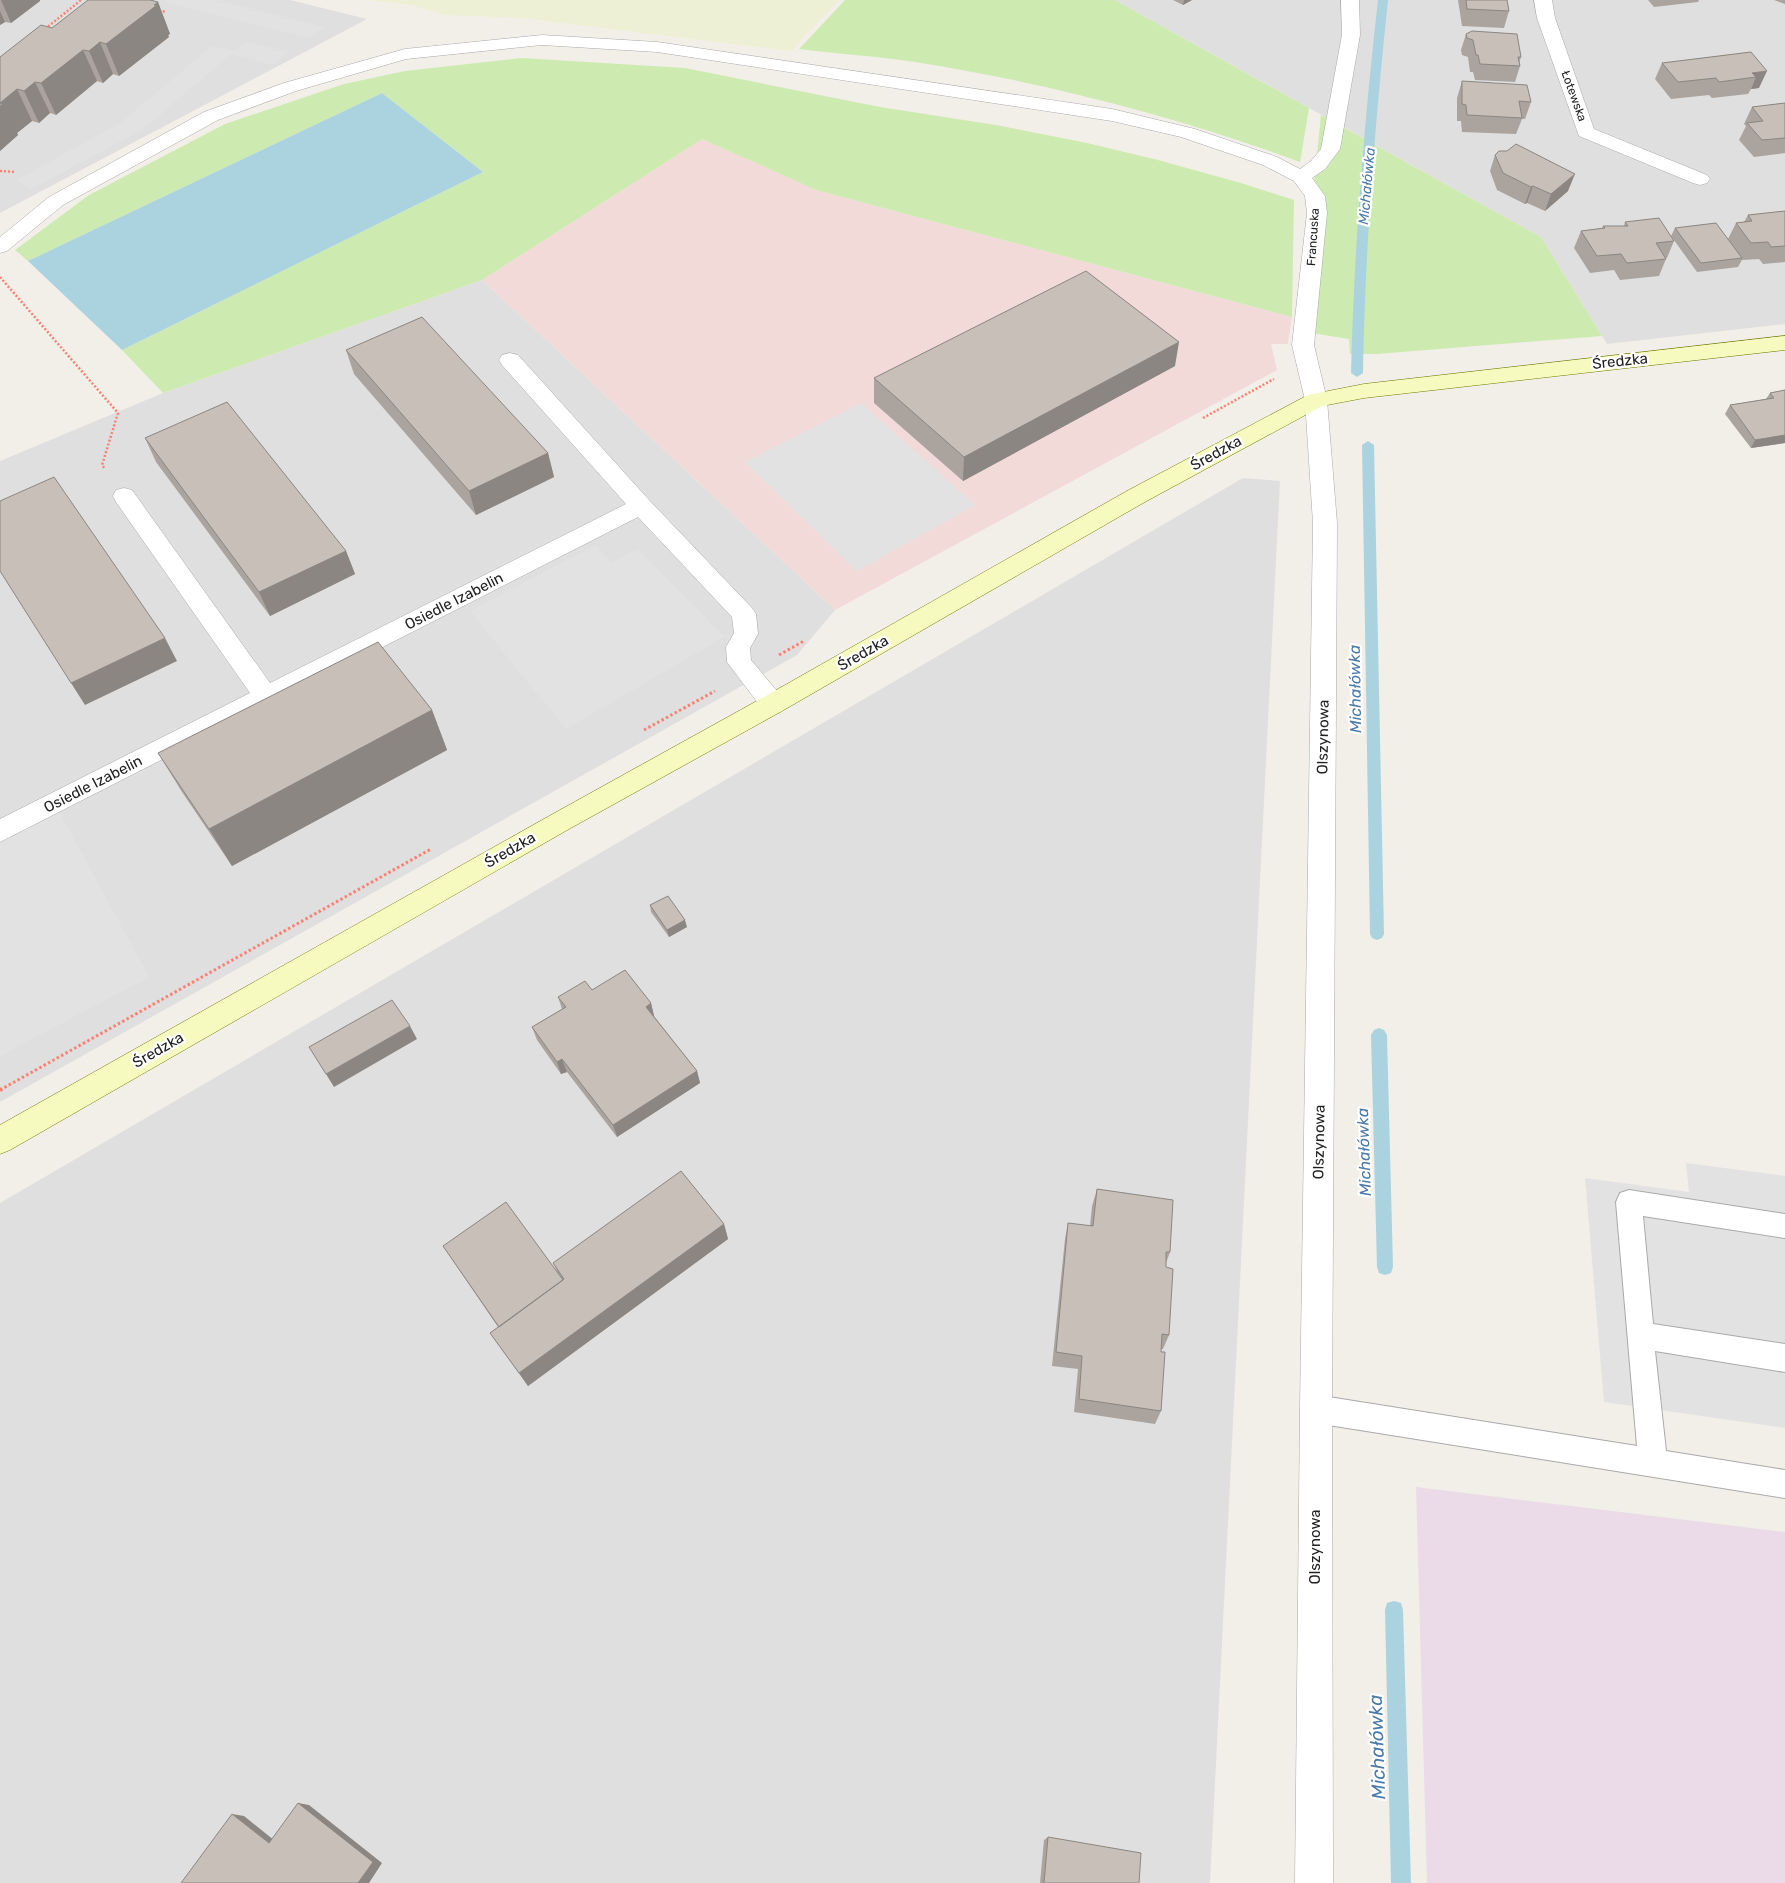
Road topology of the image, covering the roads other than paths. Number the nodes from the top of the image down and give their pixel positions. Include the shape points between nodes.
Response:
1 (1350, 0) edge
2 (1543, 0) edge
3 (1301, 177) junction
4 (1700, 179) dead end
5 (0, 247) edge
6 (1785, 343) edge
7 (510, 360) dead end
8 (1316, 400) junction
9 (124, 496) road end
10 (641, 506) junction
11 (266, 696) junction
12 (773, 704) junction
13 (0, 831) edge
14 (0, 1140) edge
15 (1785, 1226) edge
16 (1640, 1335) junction
17 (1785, 1358) edge
18 (1316, 1409) junction
19 (1653, 1463) junction
20 (1785, 1484) edge
21 (1314, 1883) edge

1 - 3 street via 1351,35 1330,149 1318,165
2 - 4 street, Łotewska via 1546,18 1586,132
3 - 5 street via 1270,161 1188,133 1112,115 657,47 542,40 405,54 314,79 211,116 56,201
3 - 8 street, Francuska via 1315,196 1317,213 1303,335
6 - 8 street, Średzka via 1393,387
7 - 10 street
8 - 12 street, Średzka via 1135,498
8 - 18 street, Olszynowa via 1325,523
9 - 11 street
10 - 11 street, Osiedle Izabelin
10 - 12 street via 744,614 746,634 738,647 738,662
11 - 13 street, Osiedle Izabelin
12 - 14 street, Średzka
15 - 16 lane via 1629,1202
16 - 17 lane
16 - 19 lane
18 - 19 lane
18 - 21 street, Olszynowa
19 - 20 lane

